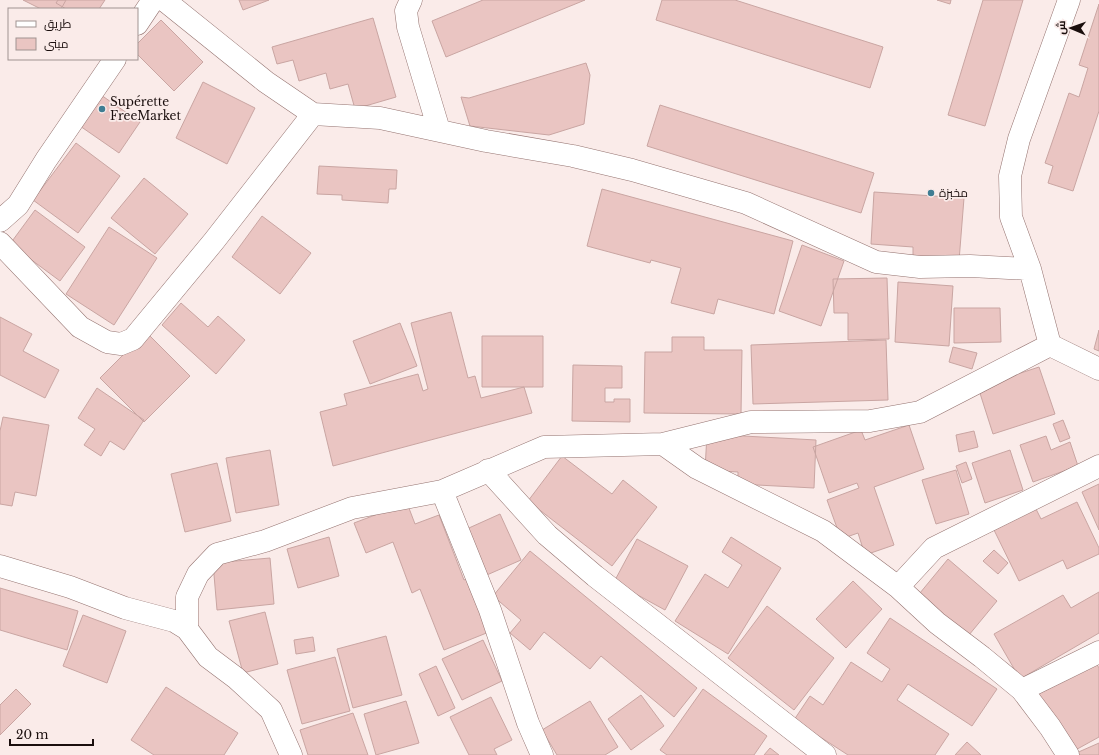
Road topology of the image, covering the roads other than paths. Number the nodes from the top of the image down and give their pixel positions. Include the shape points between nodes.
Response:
1 (153, 0) edge
2 (164, 0) edge
3 (411, 0) edge
4 (1068, 0) edge
5 (138, 22) edge
6 (113, 60) edge
7 (313, 114) junction
8 (440, 130) junction
9 (0, 221) edge
10 (0, 243) edge
11 (1030, 269) junction
12 (1050, 344) junction
13 (1099, 369) edge
14 (663, 444) junction
15 (1099, 466) edge
16 (488, 470) junction
17 (442, 491) junction
18 (0, 566) edge
19 (898, 587) junction
20 (187, 629) junction
21 (1099, 652) edge
22 (1022, 690) junction
23 (291, 755) edge
24 (542, 755) edge
25 (825, 755) edge
26 (1068, 755) edge

1 - 5 street
2 - 7 street via 266,82
3 - 8 street via 406,11 408,27
4 - 11 street via 1019,139 1010,176 1011,217
6 - 9 street via 18,205
7 - 8 street via 380,118
7 - 10 street via 134,339 121,344 107,342 80,327
8 - 11 street via 580,158 746,203 876,262 920,267
11 - 12 street
12 - 13 street
12 - 14 street via 920,412 870,421 751,422
14 - 16 street via 544,447
14 - 19 street via 697,468 823,531
15 - 19 street via 934,548
16 - 17 street
16 - 25 street via 547,535 595,576
17 - 20 street via 352,508 265,541 217,554 198,574 187,597
17 - 24 street via 490,610 528,724
18 - 20 street via 70,587 124,608 174,621
19 - 22 street via 937,623
20 - 23 street via 208,657 271,710
21 - 22 street
22 - 26 street

